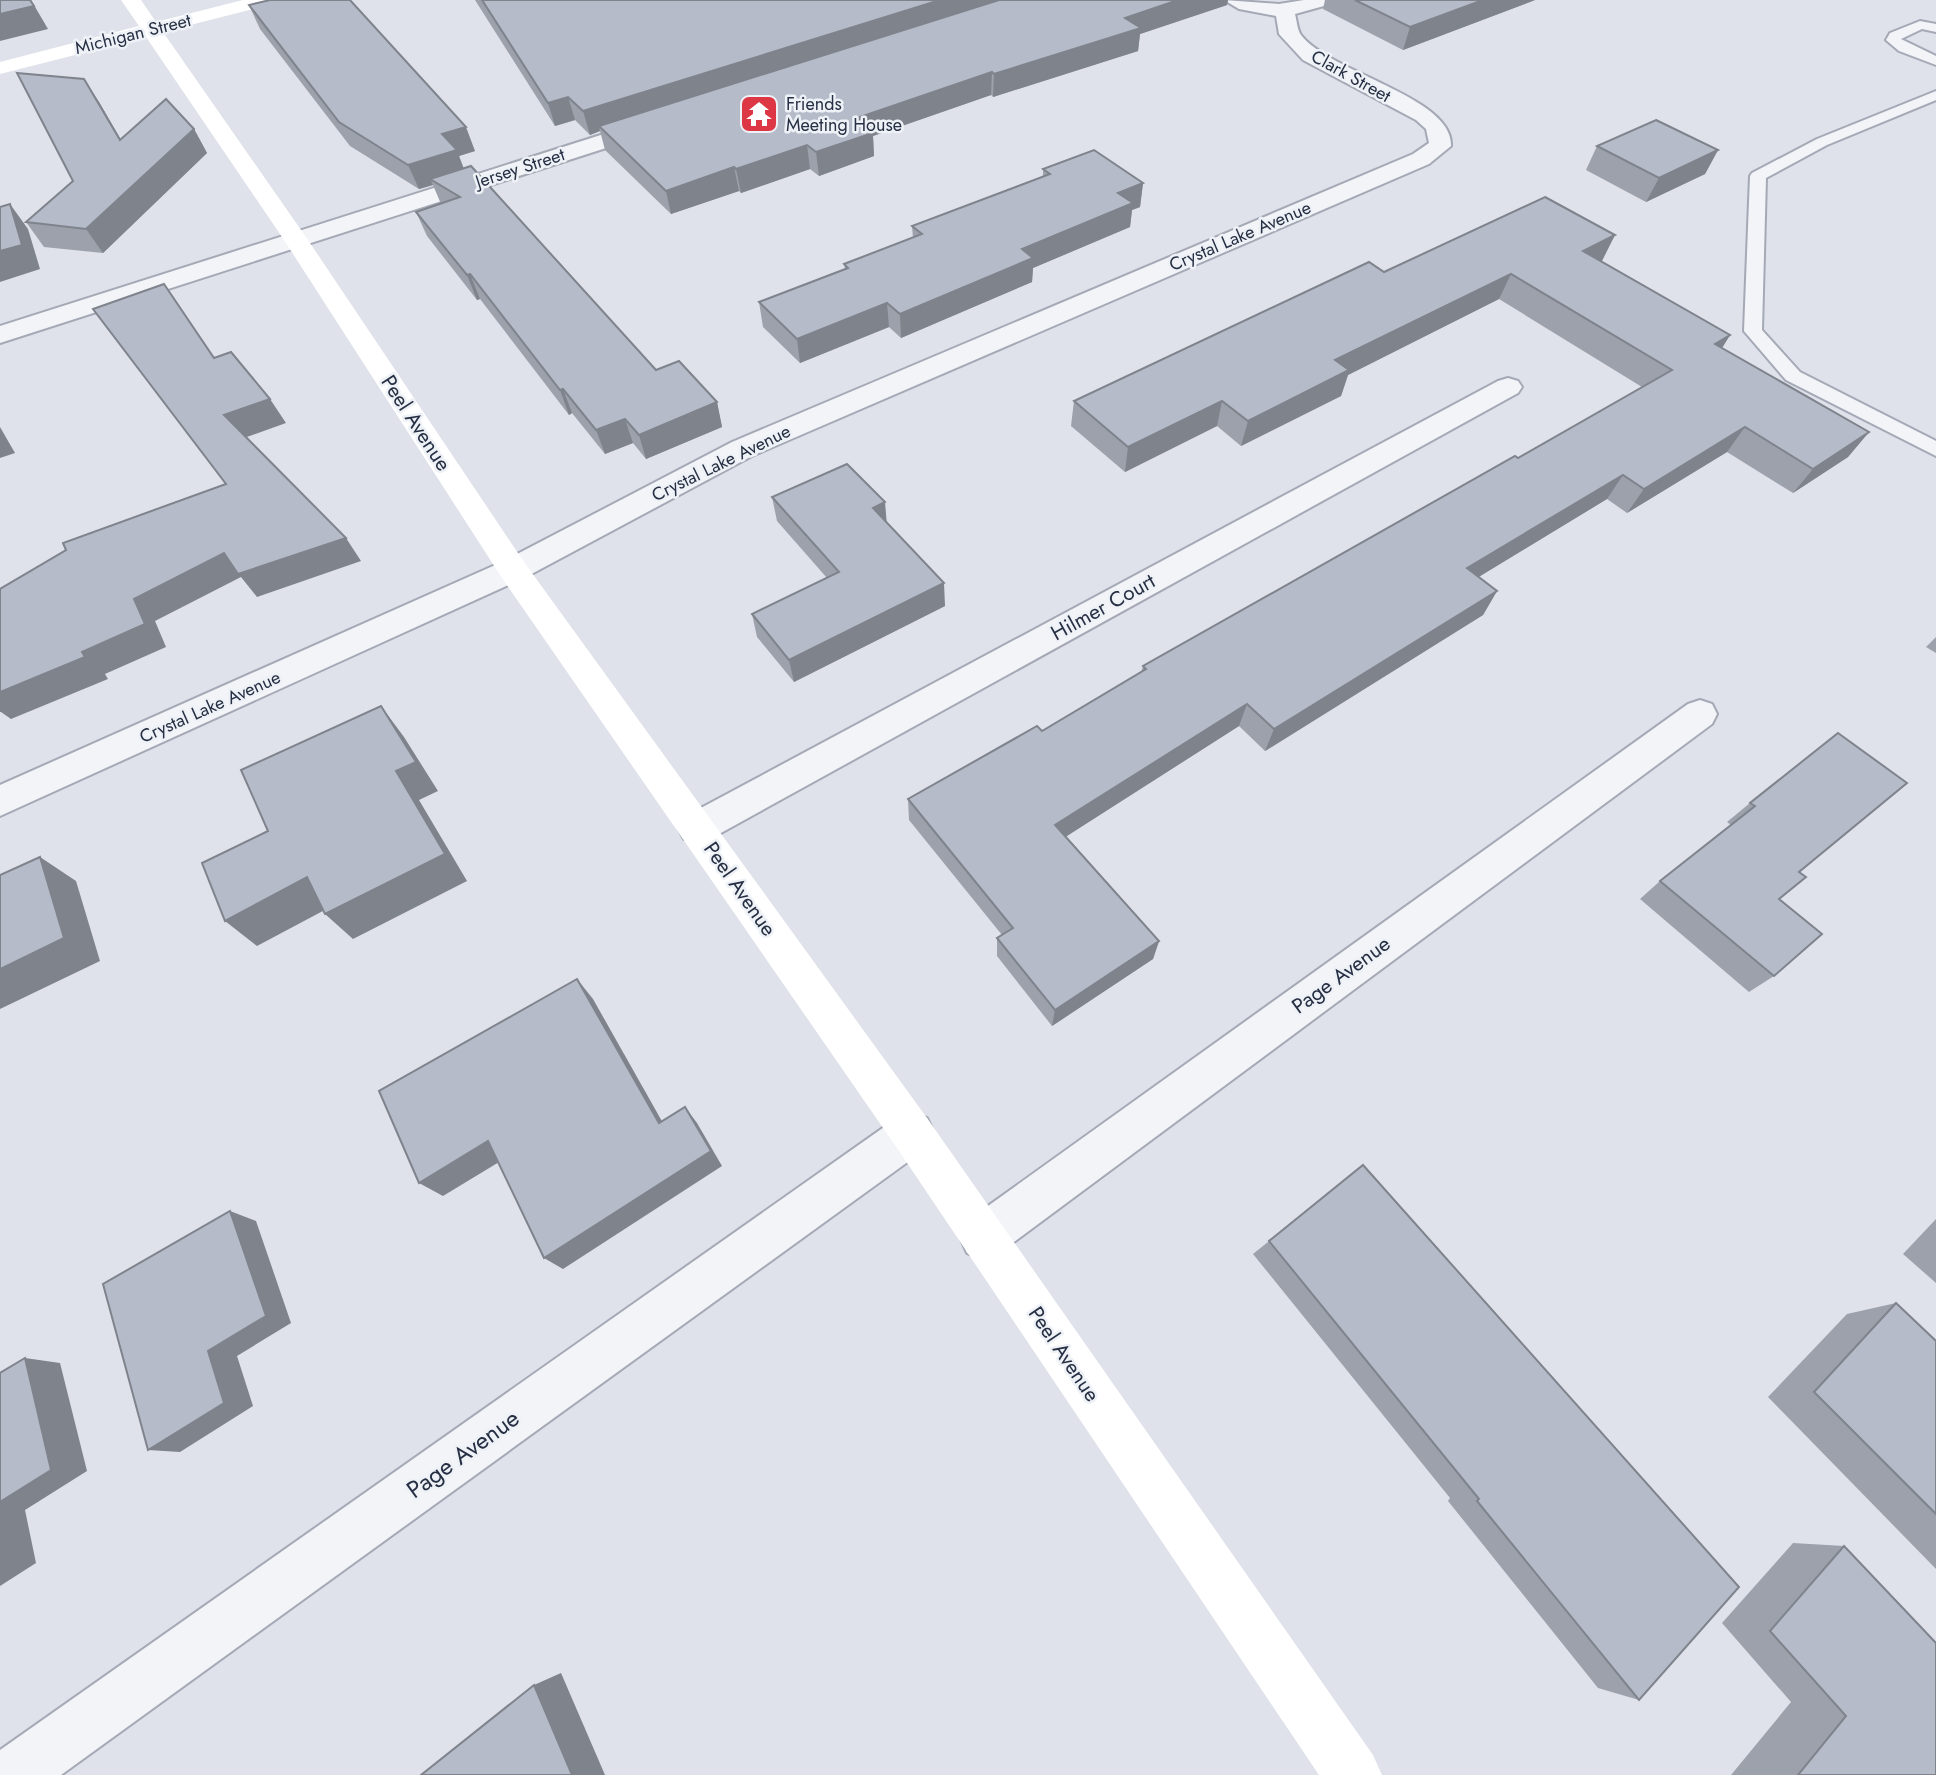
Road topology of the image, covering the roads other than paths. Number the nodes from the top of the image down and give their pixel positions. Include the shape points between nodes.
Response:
1 (266, 0) edge
2 (1234, 0) edge
3 (1324, 0) edge
4 (1285, 12) junction
5 (142, 15) edge
6 (1936, 28) edge
7 (1936, 61) edge
8 (0, 68) edge
9 (1936, 95) edge
10 (668, 120) edge
11 (1441, 135) joint
12 (296, 240) junction
13 (0, 335) edge
14 (1508, 387) dead end
15 (1936, 449) edge
16 (513, 570) junction
17 (1700, 714) dead end
18 (0, 801) edge
19 (697, 828) junction
20 (912, 1133) junction
21 (983, 1237) junction
22 (13, 1775) edge
23 (1353, 1775) edge

1 - 5 street, Michigan Street
2 - 4 street
3 - 4 street
4 - 11 street, Clark Street via 1289,34 1310,56 1424,116 1435,123
5 - 8 street, Michigan Street
5 - 12 street, Peel Avenue
6 - 7 lane via 1920,25 1893,40
9 - 15 lane via 1822,142 1758,176 1753,331 1793,376
10 - 12 street, Jersey Street
11 - 16 street, Crystal Lake Avenue via 1440,146 1421,159 742,449
12 - 13 street, Jersey Street
12 - 16 street, Peel Avenue
14 - 19 street, Hilmer Court
16 - 18 street, Crystal Lake Avenue
16 - 19 street, Peel Avenue
17 - 21 street, Page Avenue
19 - 20 street, Peel Avenue
20 - 21 street, Peel Avenue
20 - 22 street, Page Avenue
21 - 23 street, Peel Avenue

